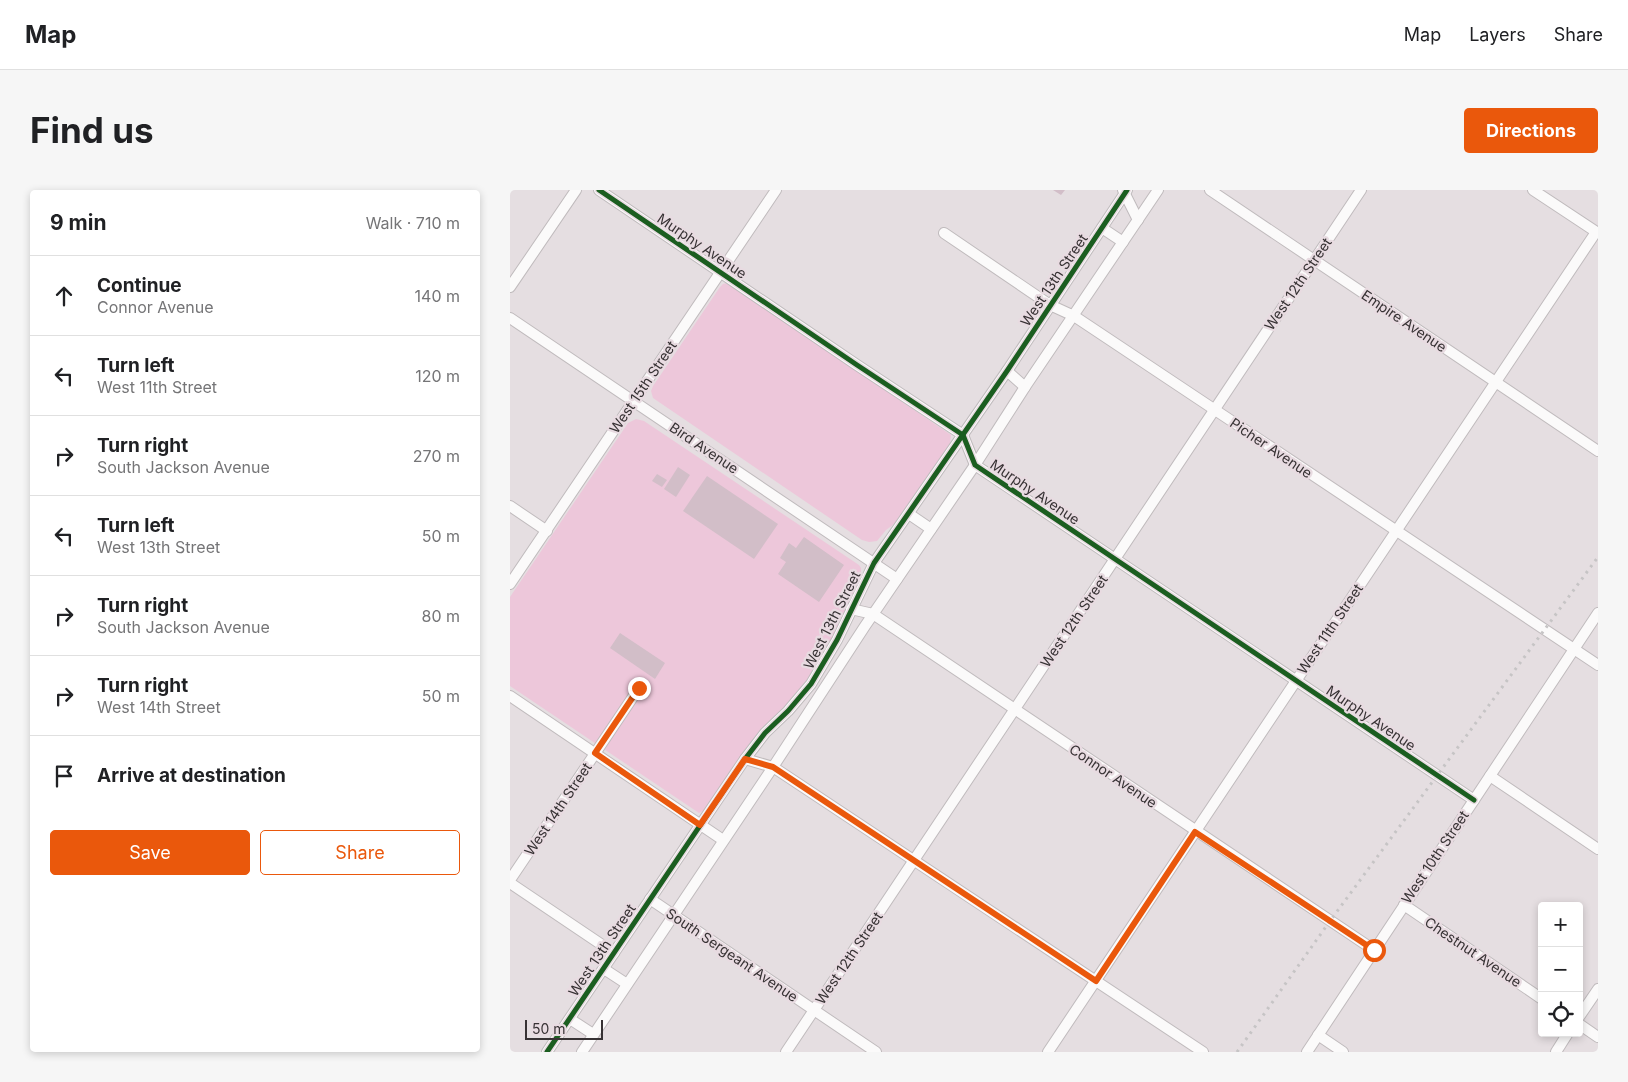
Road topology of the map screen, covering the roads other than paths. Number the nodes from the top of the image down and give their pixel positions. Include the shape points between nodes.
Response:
1 (576, 190) edge
2 (599, 190) edge
3 (776, 190) edge
4 (1158, 190) edge
5 (1210, 190) edge
6 (1361, 190) edge
7 (1534, 190) edge
8 (1125, 191) edge
9 (1138, 220) junction
10 (1102, 228) junction
11 (1597, 232) edge
12 (944, 233) dead end
13 (1123, 242) junction
14 (1314, 261) junction
15 (721, 272) junction
16 (510, 287) edge
17 (1050, 305) junction
18 (1074, 316) junction
19 (510, 318) edge
20 (1007, 371) junction
21 (1496, 382) junction
22 (1025, 387) junction
23 (634, 400) junction
24 (1214, 410) junction
25 (963, 435) junction
26 (1598, 452) edge
27 (975, 465) junction
28 (510, 506) edge
29 (909, 514) junction
30 (932, 529) junction
31 (546, 531) junction
32 (1396, 532) junction
33 (1115, 559) junction
34 (874, 563) junction
35 (897, 579) junction
36 (510, 584) edge
37 (851, 609) junction
38 (1598, 613) edge
39 (873, 614) junction
40 (1573, 648) junction
41 (1598, 665) edge
42 (1296, 681) junction
43 (639, 688) dead end
44 (510, 696) edge
45 (1015, 710) junction
46 (595, 753) junction
47 (745, 759) junction
48 (773, 767) junction
49 (1490, 776) junction
50 (1474, 800) junction
51 (700, 825) junction
52 (1195, 832) junction
53 (723, 840) junction
54 (1598, 849) edge
55 (915, 860) junction
56 (510, 882) edge
57 (650, 899) junction
58 (1404, 905) junction
59 (672, 915) junction
60 (1374, 950) junction
61 (614, 953) junction
62 (604, 968) junction
63 (1096, 981) junction
64 (627, 984) junction
65 (1598, 989) edge
66 (1538, 996) edge
67 (814, 1011) junction
68 (1583, 1011) edge
69 (570, 1018) junction
70 (1583, 1027) edge
71 (594, 1034) junction
72 (1318, 1035) junction
73 (1565, 1037) edge
74 (1598, 1037) edge
75 (549, 1051) edge
76 (582, 1052) edge
77 (786, 1052) edge
78 (876, 1052) edge
79 (1048, 1052) edge
80 (1203, 1052) edge
81 (1306, 1052) edge
82 (1343, 1052) edge
83 (1556, 1052) edge

1 - 16 street
2 - 15 street, Murphy Avenue
3 - 15 street, West 15th Street
4 - 9 street, West 13th Street
5 - 14 street, Empire Avenue
6 - 14 street, West 12th Street
7 - 11 street
8 - 9 street
8 - 10 street, West 13th Street
9 - 13 street, West 13th Street
10 - 13 street
10 - 17 street, West 13th Street
11 - 21 street, West 11th Street
12 - 17 street, Picher Avenue
13 - 18 street, West 13th Street
14 - 21 street, Empire Avenue
14 - 24 street, West 12th Street
15 - 23 street, West 15th Street
15 - 25 street, Murphy Avenue
17 - 18 street, Picher Avenue
17 - 20 street, West 13th Street
18 - 22 street, West 13th Street
18 - 24 street, Picher Avenue
19 - 23 street, Bird Avenue
20 - 22 street
20 - 25 street, West 13th Street
21 - 26 street, Empire Avenue
21 - 32 street, West 11th Street
22 - 27 street, West 13th Street
23 - 31 street, West 15th Street
23 - 34 street, Bird Avenue
24 - 32 street, Picher Avenue
24 - 33 street, West 12th Street
25 - 27 street, Murphy Avenue
25 - 29 street, West 13th Street
27 - 30 street, West 13th Street
27 - 33 street, Murphy Avenue
28 - 31 street
29 - 30 street
29 - 34 street, West 13th Street
30 - 35 street, West 13th Street
31 - 36 street, West 15th Street
32 - 40 street, Picher Avenue
32 - 42 street, West 11th Street
33 - 42 street, Murphy Avenue
33 - 45 street, West 12th Street
34 - 35 street, Bird Avenue
34 - 37 street, West 13th Street
35 - 39 street, West 13th Street
37 - 39 street, Connor Avenue
37 - 47 street, West 13th Street via 811,684
38 - 40 street, West 10th Street
39 - 45 street, Connor Avenue
39 - 48 street, West 13th Street
40 - 41 street, Picher Avenue
40 - 49 street, West 10th Street
42 - 50 street, Murphy Avenue
42 - 52 street, West 11th Street
43 - 46 street, West 14th Street
44 - 46 street
45 - 52 street, Connor Avenue
45 - 55 street, West 12th Street
46 - 51 street
46 - 56 street, West 14th Street
47 - 48 street
47 - 51 street, West 13th Street
48 - 53 street, West 13th Street
48 - 55 street
49 - 50 street, West 10th Street
49 - 54 street
50 - 58 street, West 10th Street
51 - 53 street
51 - 57 street, West 13th Street
52 - 60 street, Connor Avenue
52 - 63 street, West 11th Street
53 - 59 street, West 13th Street
55 - 63 street
55 - 67 street, West 12th Street
56 - 61 street
57 - 59 street, South Sergeant Avenue
57 - 61 street, West 13th Street
58 - 60 street, West 10th Street
58 - 66 street, Chestnut Avenue
59 - 64 street, West 13th Street
59 - 67 street, South Sergeant Avenue
60 - 72 street, West 10th Street
61 - 62 street, West 13th Street
62 - 64 street
62 - 69 street, West 13th Street
63 - 79 street, West 11th Street
63 - 80 street
64 - 71 street, West 13th Street
65 - 68 street
67 - 77 street, West 12th Street
67 - 78 street, South Sergeant Avenue
69 - 71 street
69 - 75 street, West 13th Street
70 - 74 street
71 - 76 street, West 13th Street
72 - 81 street, West 10th Street
72 - 82 street
73 - 83 street

